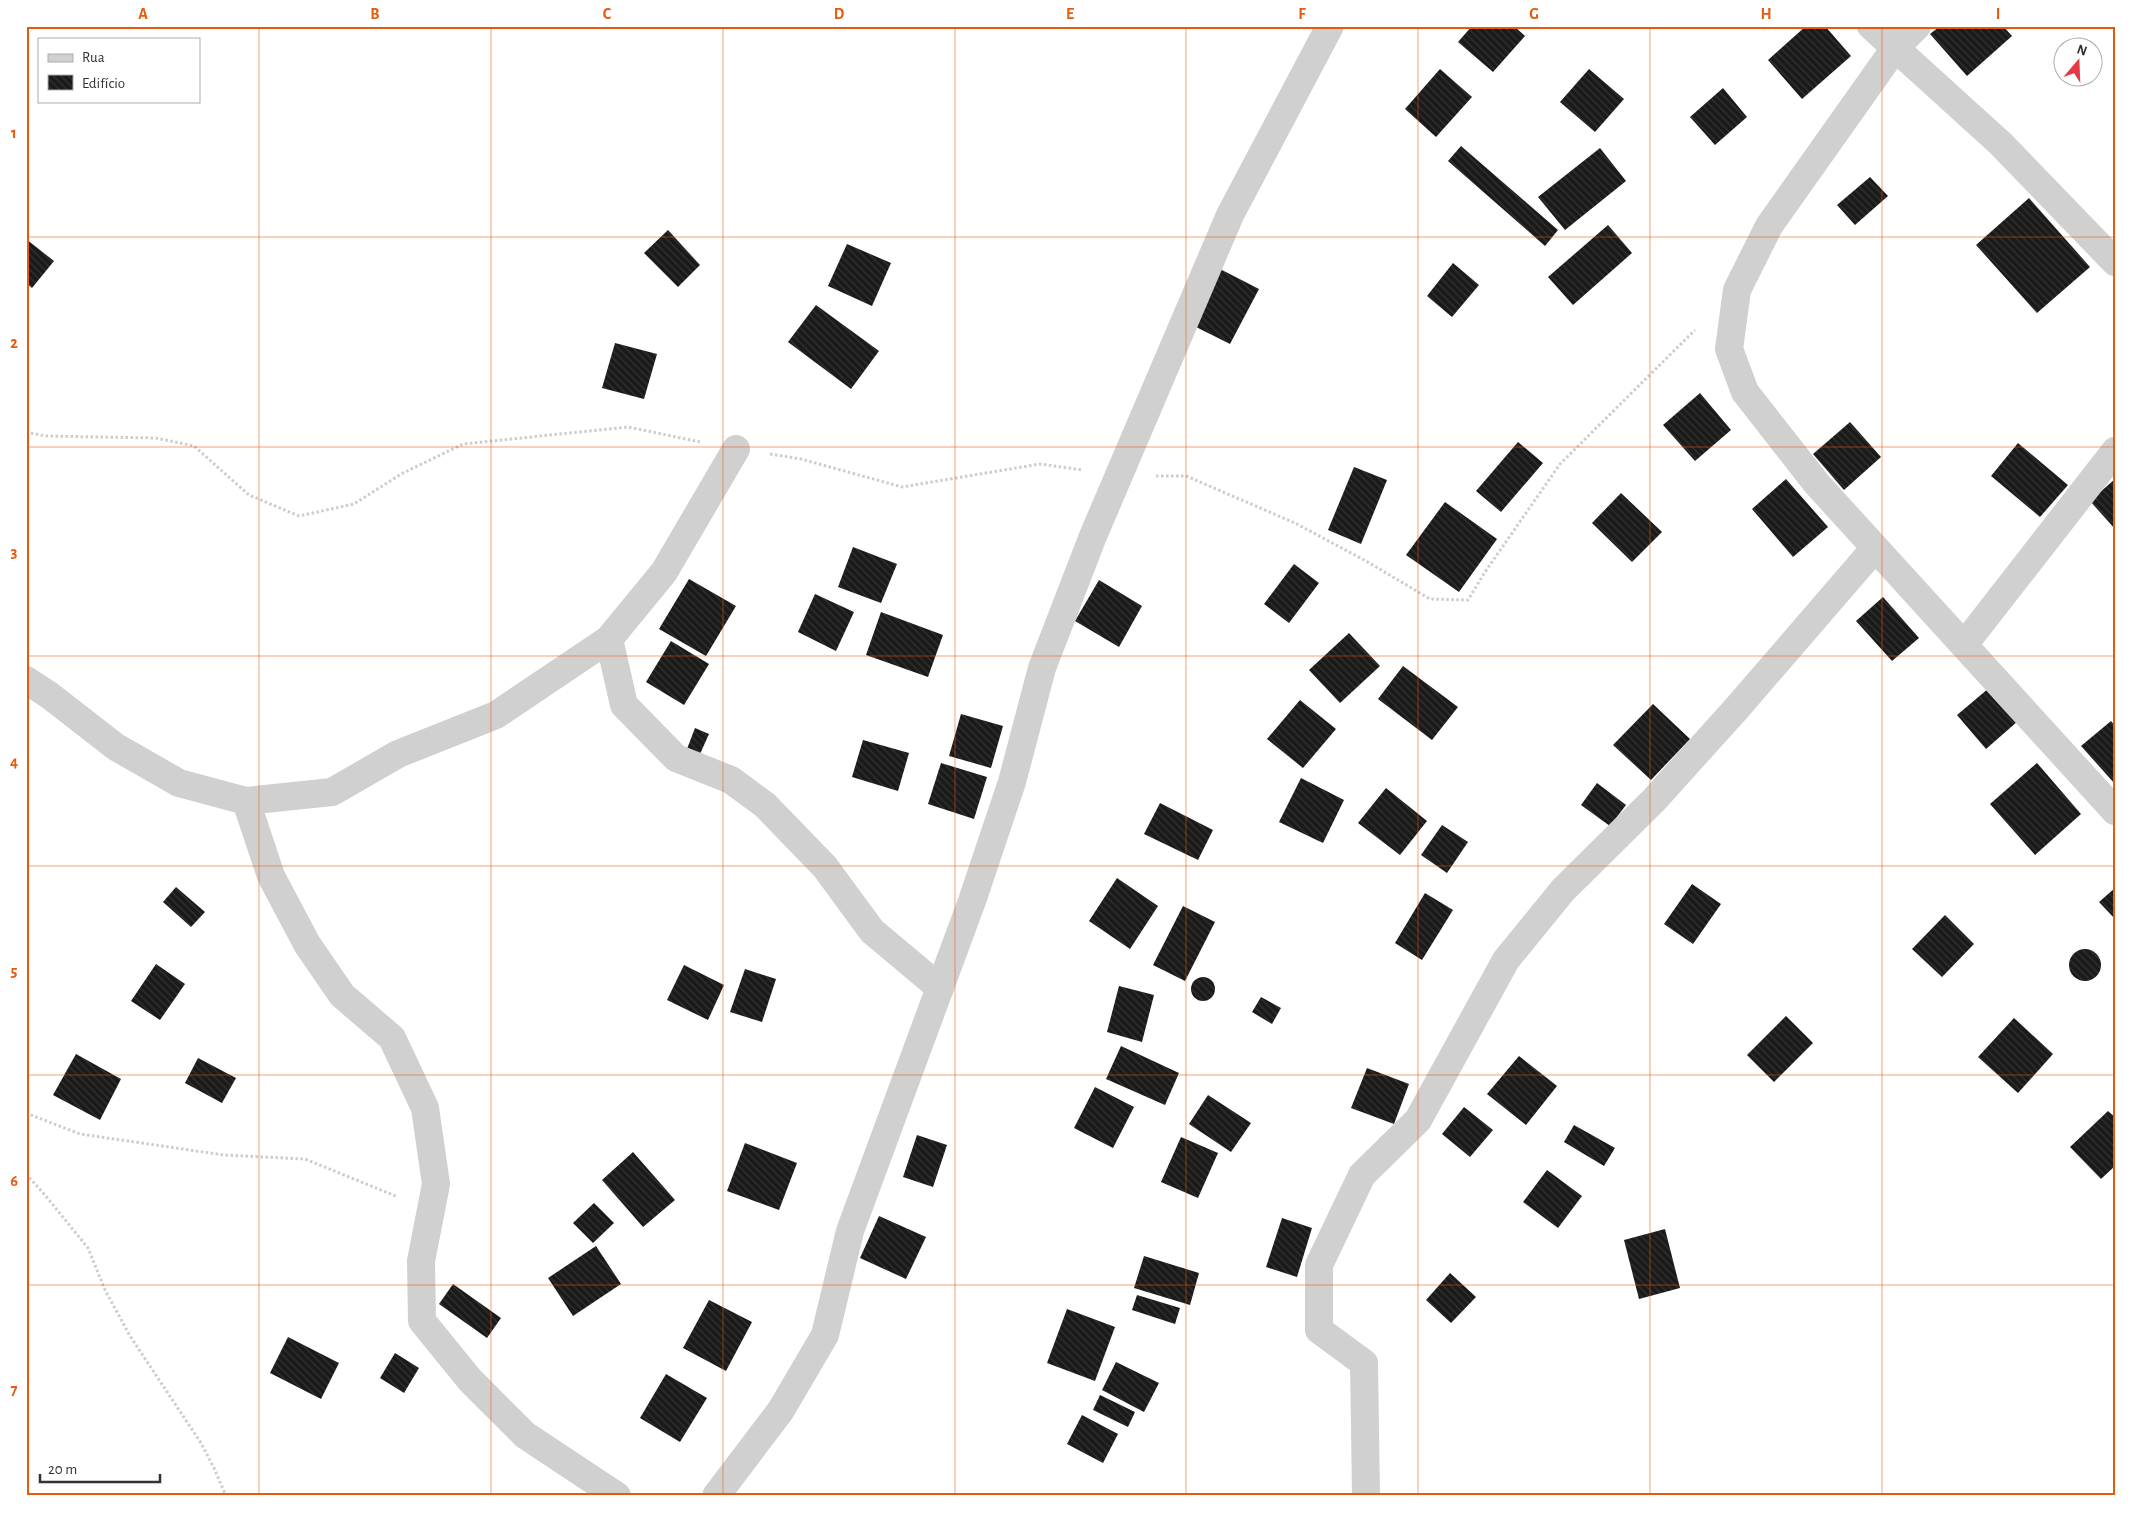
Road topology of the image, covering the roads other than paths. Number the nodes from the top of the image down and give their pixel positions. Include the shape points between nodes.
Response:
1 (1330, 26) edge
2 (1871, 26) edge
3 (1917, 26) edge
4 (1895, 48) junction
5 (2115, 262) edge
6 (736, 449) road end
7 (2115, 451) edge
8 (1875, 548) junction
9 (609, 639) junction
10 (1964, 645) junction
11 (26, 680) edge
12 (246, 801) junction
13 (2115, 812) edge
14 (940, 988) junction
15 (617, 1496) edge
16 (716, 1496) edge
17 (1366, 1496) edge

1 - 14 street via 1230,215 1092,536 1042,668 1012,782
2 - 4 street
3 - 4 street
4 - 5 street via 2001,144
4 - 8 street via 1769,226 1737,290 1730,349 1745,392 1817,484
6 - 9 street via 664,572
7 - 10 street
8 - 10 street
8 - 17 street via 1654,800 1563,890 1506,960 1418,1120 1362,1175 1319,1265 1319,1330 1364,1363
9 - 12 street via 496,715 398,754 332,792
9 - 14 street via 624,705 676,758 731,780 765,805 825,867 872,931
10 - 13 street
11 - 12 street via 116,747 179,783
12 - 15 street via 272,876 307,944 342,995 392,1038 425,1108 436,1184 421,1261 422,1321 470,1380 525,1435
14 - 16 street via 850,1231 825,1335 781,1410

